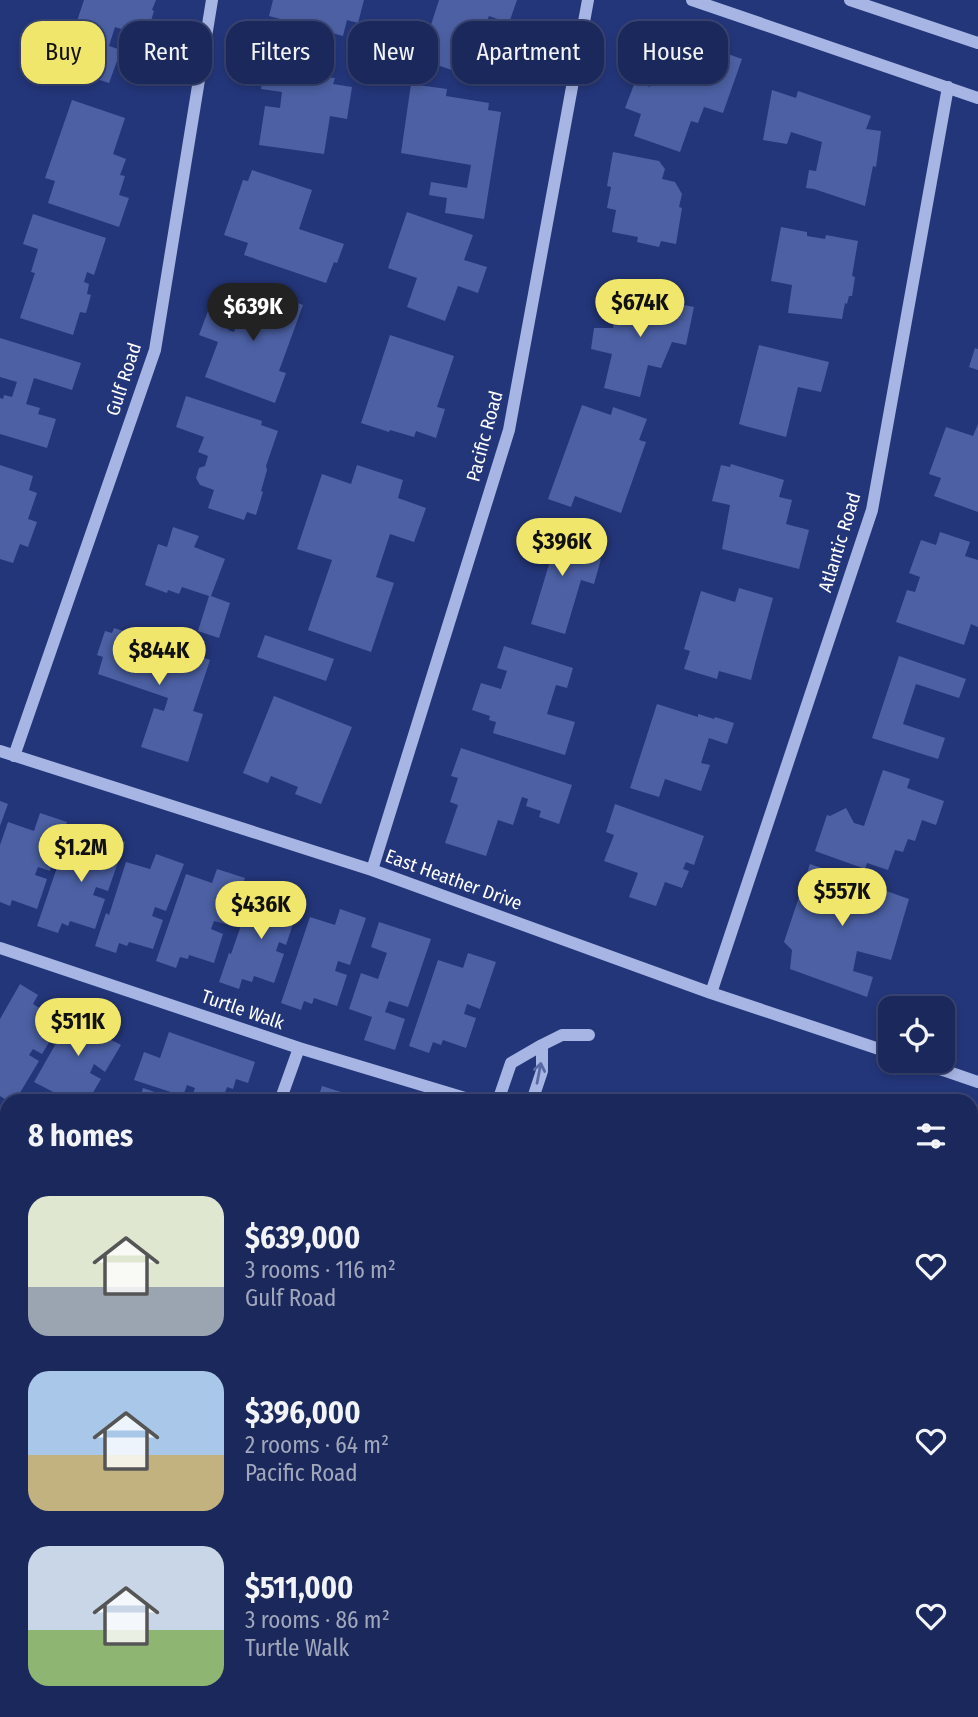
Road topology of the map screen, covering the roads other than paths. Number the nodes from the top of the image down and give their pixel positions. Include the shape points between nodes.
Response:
1 (212, 0) edge
2 (588, 0) edge
3 (692, 0) edge
4 (850, 0) edge
5 (978, 43) edge
6 (948, 88) junction
7 (978, 98) edge
8 (0, 751) edge
9 (14, 756) junction
10 (372, 870) junction
11 (0, 948) edge
12 (711, 993) junction
13 (589, 1035) dead end
14 (542, 1045) junction
15 (299, 1048) junction
16 (878, 1049) edge
17 (952, 1073) edge
18 (978, 1082) edge
19 (283, 1094) edge
20 (452, 1094) edge
21 (500, 1094) edge
22 (534, 1094) edge

1 - 9 street, Gulf Road via 155,351
2 - 10 street, Pacific Road via 509,430
3 - 6 street
4 - 5 street
6 - 7 street
6 - 12 street, Atlantic Road via 872,510
8 - 9 street, East Heather Drive
9 - 10 street, East Heather Drive
10 - 12 street, East Heather Drive
11 - 15 street, Turtle Walk
12 - 16 street, East Heather Drive
13 - 14 street via 562,1035
14 - 21 street via 511,1063
22 -> 14 street via 542,1071
15 - 19 street
15 - 20 street, Turtle Walk
17 - 18 street

